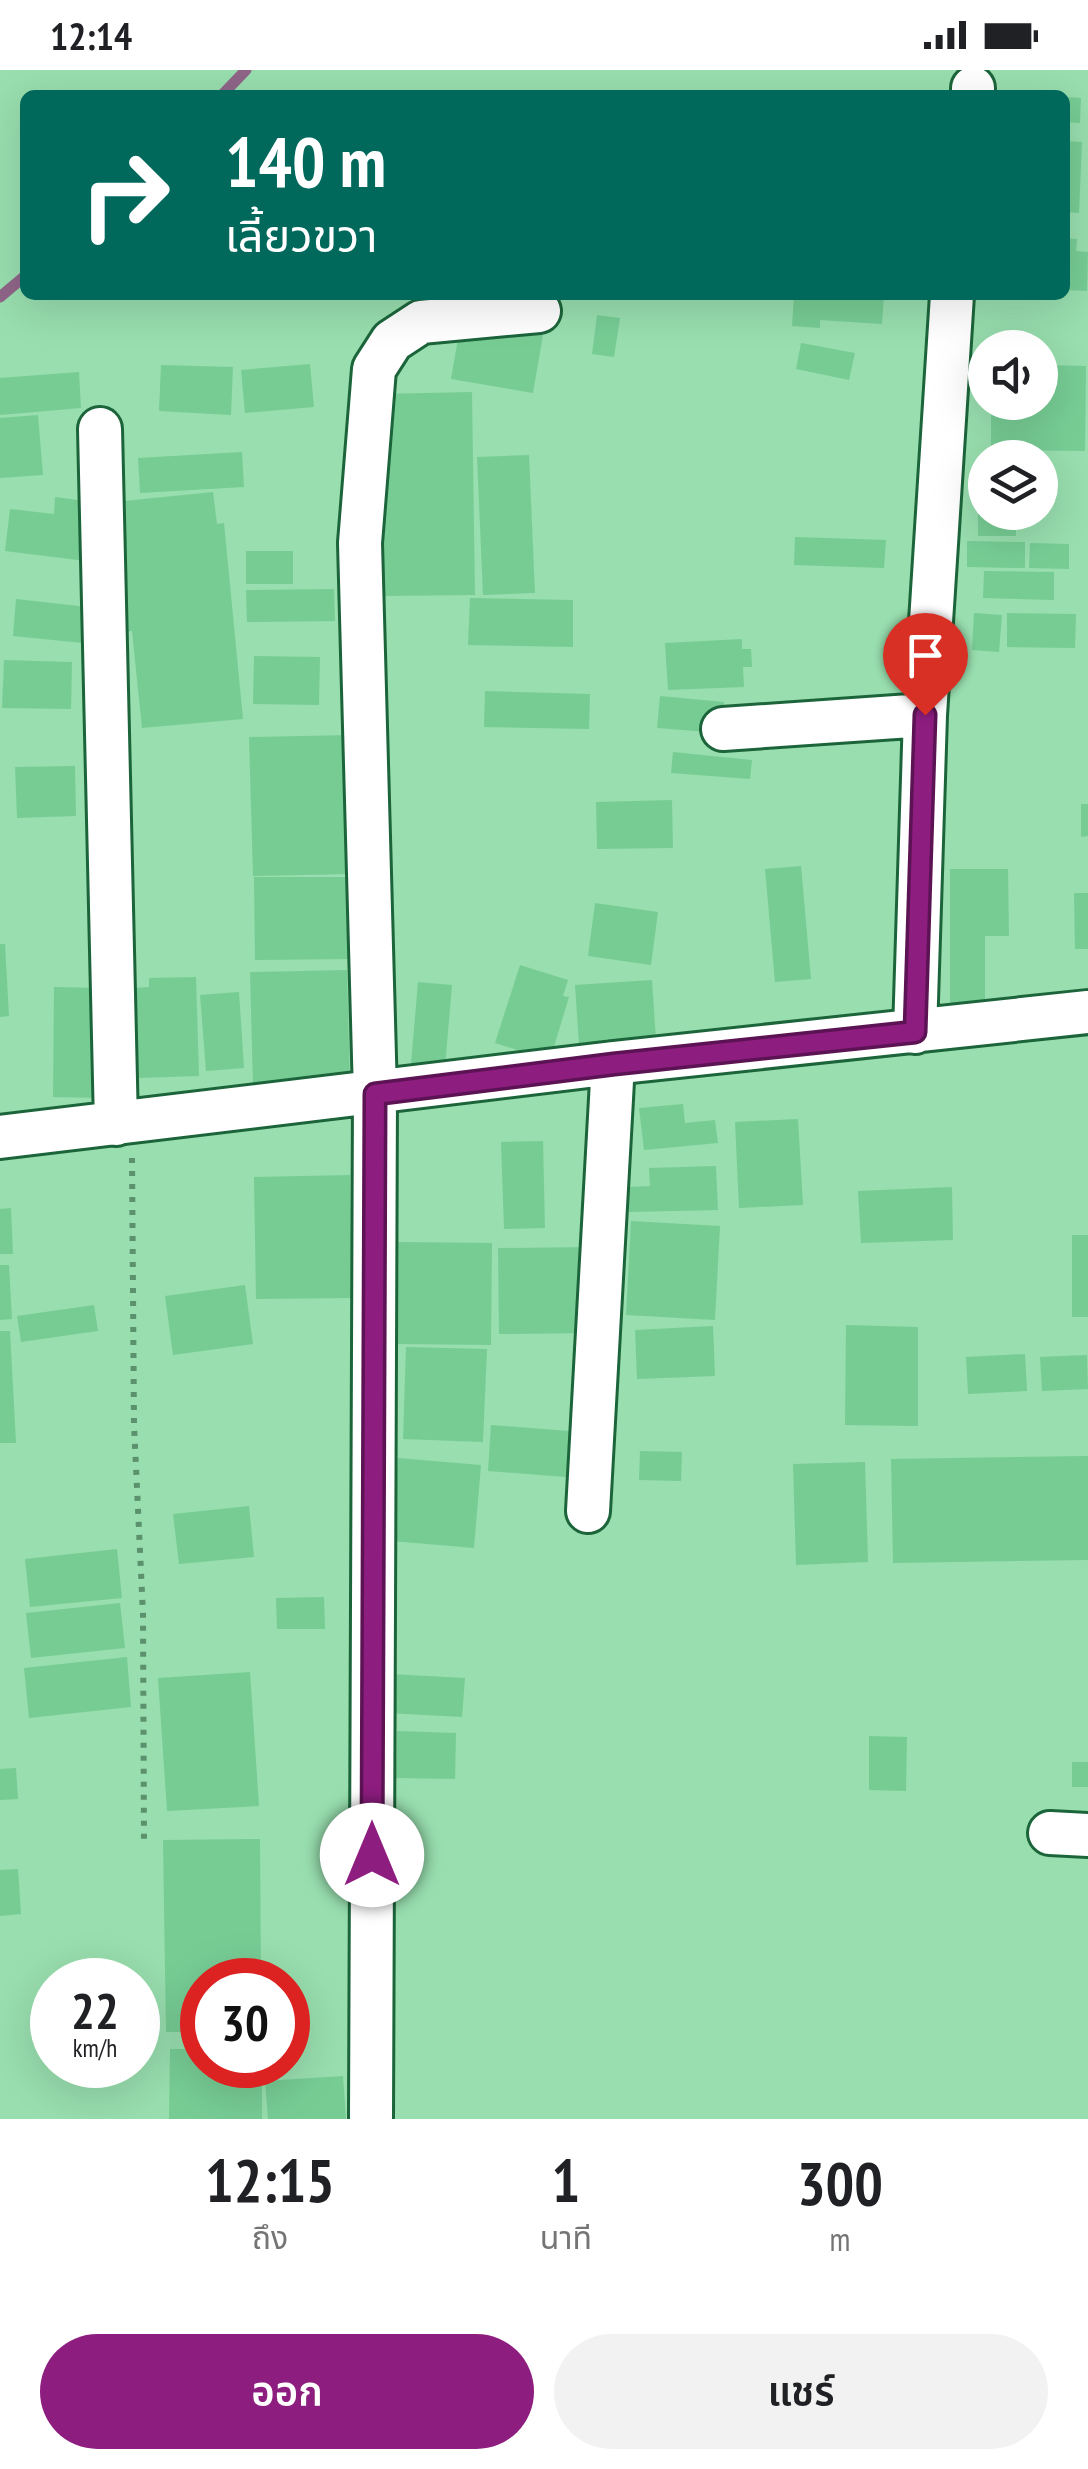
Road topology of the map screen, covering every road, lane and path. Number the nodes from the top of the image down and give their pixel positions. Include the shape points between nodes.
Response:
1 (952, 300) edge
2 (539, 311) dead end
3 (100, 429) dead end
4 (925, 715) junction
5 (723, 730) dead end
6 (1088, 1012) edge
7 (915, 1032) junction
8 (614, 1064) junction
9 (375, 1094) junction
10 (124, 1123) junction
11 (0, 1137) edge
12 (588, 1511) dead end
13 (144, 1843) dead end
14 (371, 2117) edge

1 - 4 street
2 - 9 street via 421,322 392,341 374,368 360,543
3 - 10 street
4 - 5 street
4 - 7 street
6 - 7 street
7 - 8 street
8 - 9 street
8 - 12 street
9 - 10 street
9 - 14 street
10 - 11 street
10 - 13 path via 143,1614

